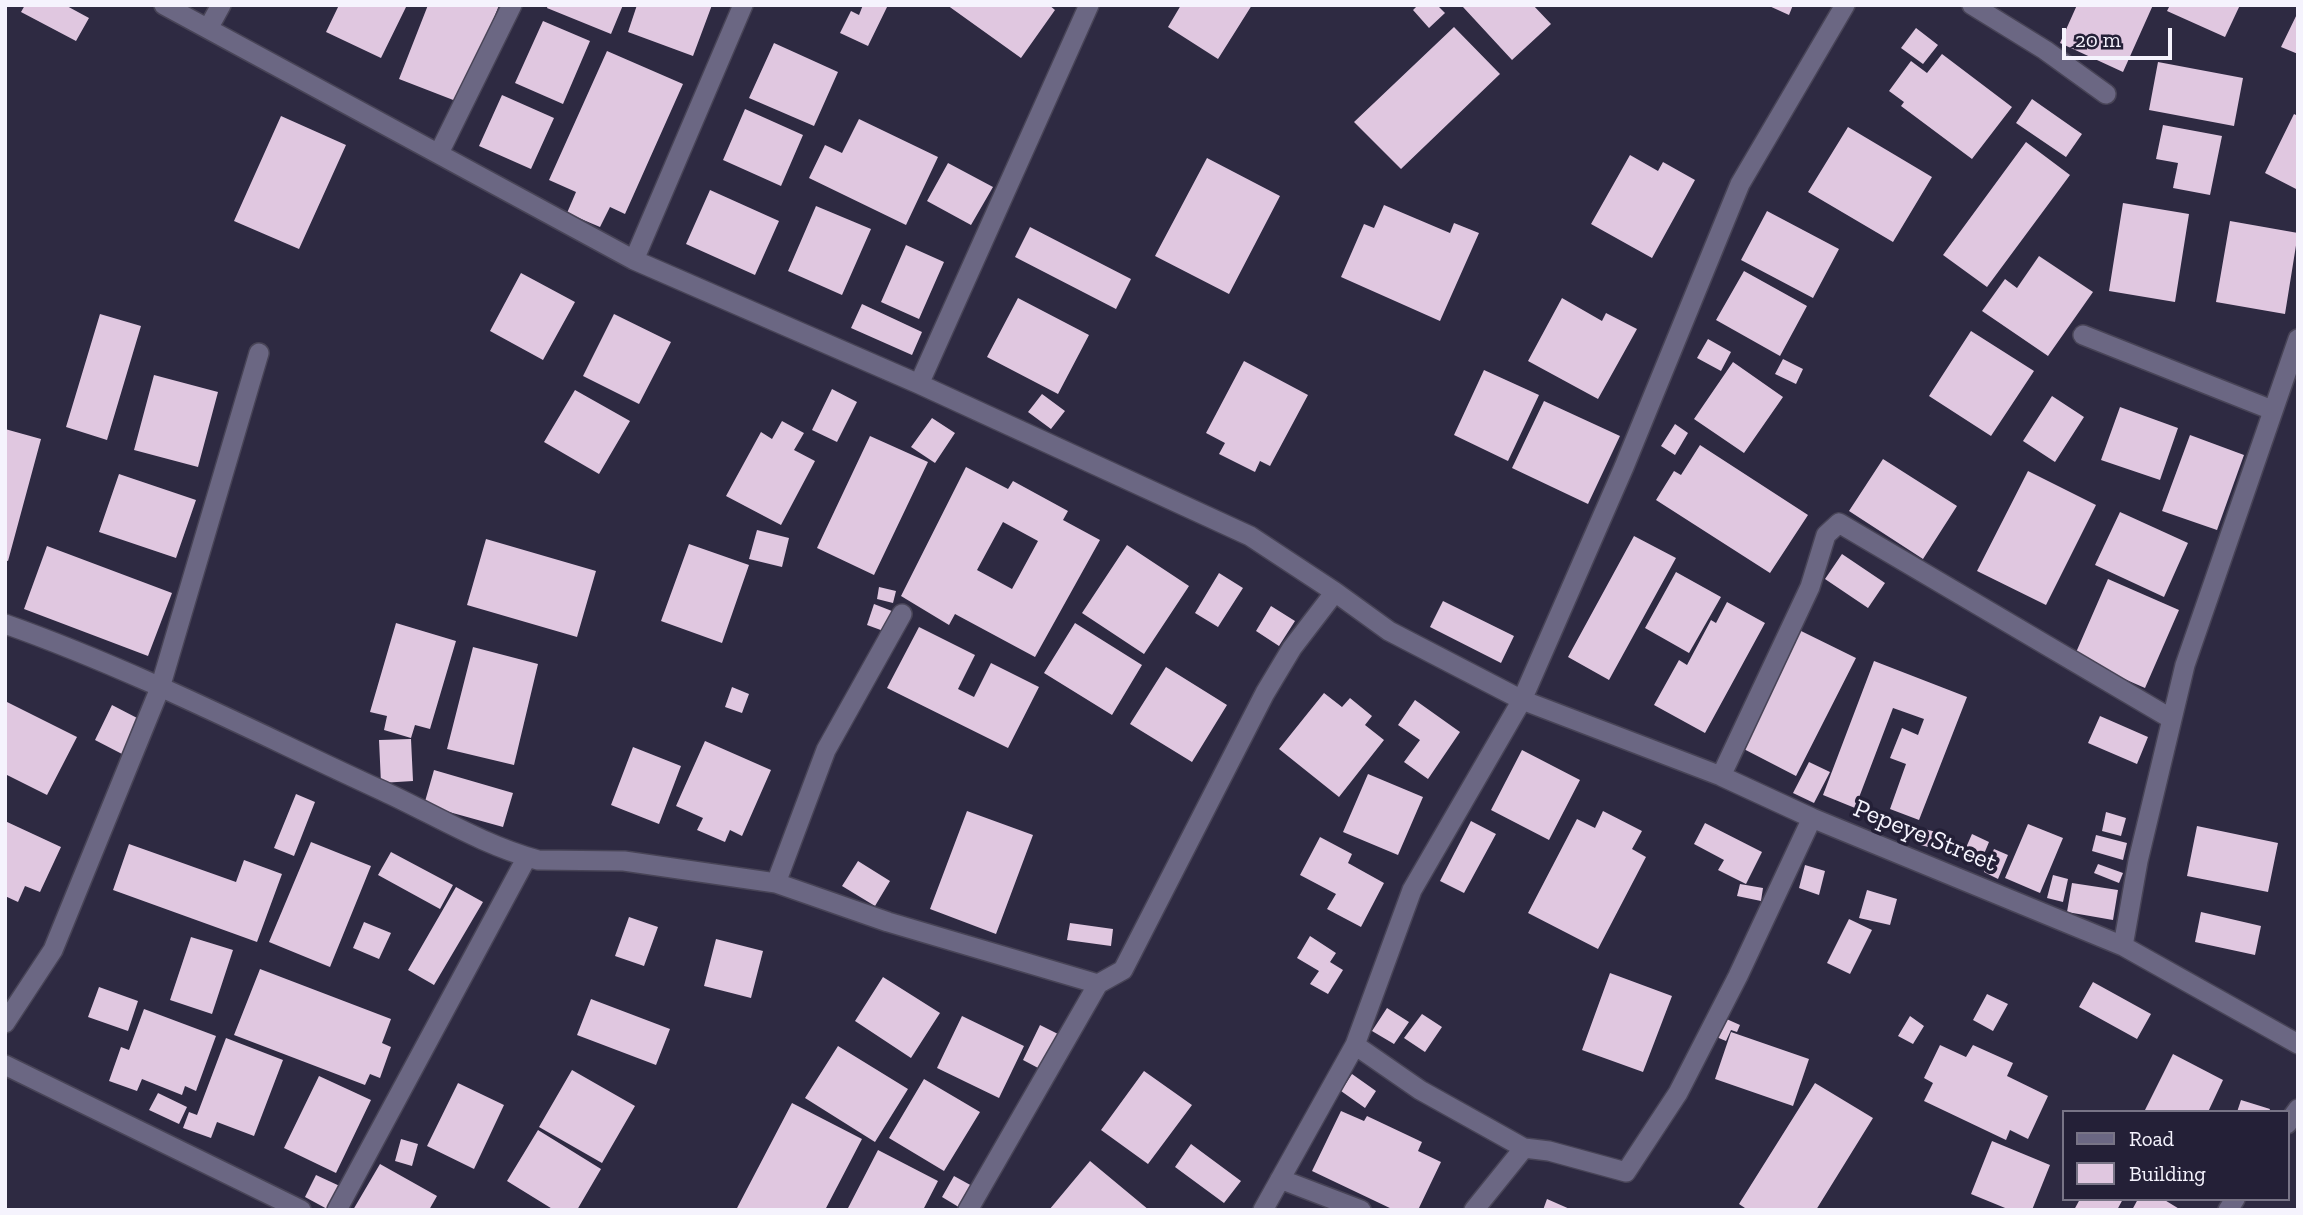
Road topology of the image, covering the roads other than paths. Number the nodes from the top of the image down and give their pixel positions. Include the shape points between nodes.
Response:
1 (164, 5) edge
2 (221, 5) edge
3 (513, 5) edge
4 (743, 5) edge
5 (1088, 5) edge
6 (1844, 5) edge
7 (1972, 5) edge
8 (209, 27) junction
9 (2106, 94) dead end
10 (439, 153) junction
11 (634, 260) junction
12 (2083, 335) dead end
13 (2298, 339) edge
14 (258, 353) dead end
15 (919, 384) junction
16 (2273, 410) junction
17 (1335, 592) junction
18 (902, 614) dead end
19 (5, 624) edge
20 (160, 688) junction
21 (1522, 700) junction
22 (2170, 718) junction
23 (1721, 776) junction
24 (1812, 818) junction
25 (527, 857) junction
26 (776, 883) junction
27 (2123, 946) junction
28 (1098, 984) junction
29 (5, 1024) edge
30 (2298, 1044) edge
31 (1355, 1045) junction
32 (5, 1065) edge
33 (1524, 1148) junction
34 (1280, 1179) junction
35 (301, 1210) edge
36 (337, 1210) edge
37 (968, 1210) edge
38 (1263, 1210) edge
39 (1361, 1210) edge
40 (1474, 1210) edge

1 - 8 street, Pepeye Street
2 - 8 street
3 - 10 street
4 - 11 street
5 - 15 street
6 - 21 street via 1740,184
7 - 9 street
8 - 10 street, Pepeye Street
10 - 11 street, Pepeye Street
11 - 15 street, Pepeye Street
12 - 16 street
13 - 16 street
14 - 20 street
15 - 17 street, Pepeye Street via 1250,536
16 - 22 street
17 - 21 street, Pepeye Street via 1390,631
17 - 28 street via 1265,693 1123,970
18 - 26 street via 826,750
19 - 20 street
20 - 25 street via 482,841
20 - 29 street via 53,950
21 - 23 street, Pepeye Street
21 - 31 street via 1412,890
22 - 23 street via 1839,523 1826,534 1810,587
22 - 27 street
23 - 24 street, Pepeye Street
24 - 27 street, Pepeye Street
24 - 33 street via 1678,1093 1626,1172 1549,1150
25 - 26 street via 624,862
25 - 36 street
26 - 28 street via 888,922
27 - 30 street, Pepeye Street
28 - 37 street
31 - 33 street via 1420,1090
31 - 34 street
32 - 35 street
33 - 40 street
34 - 38 street
34 - 39 street

